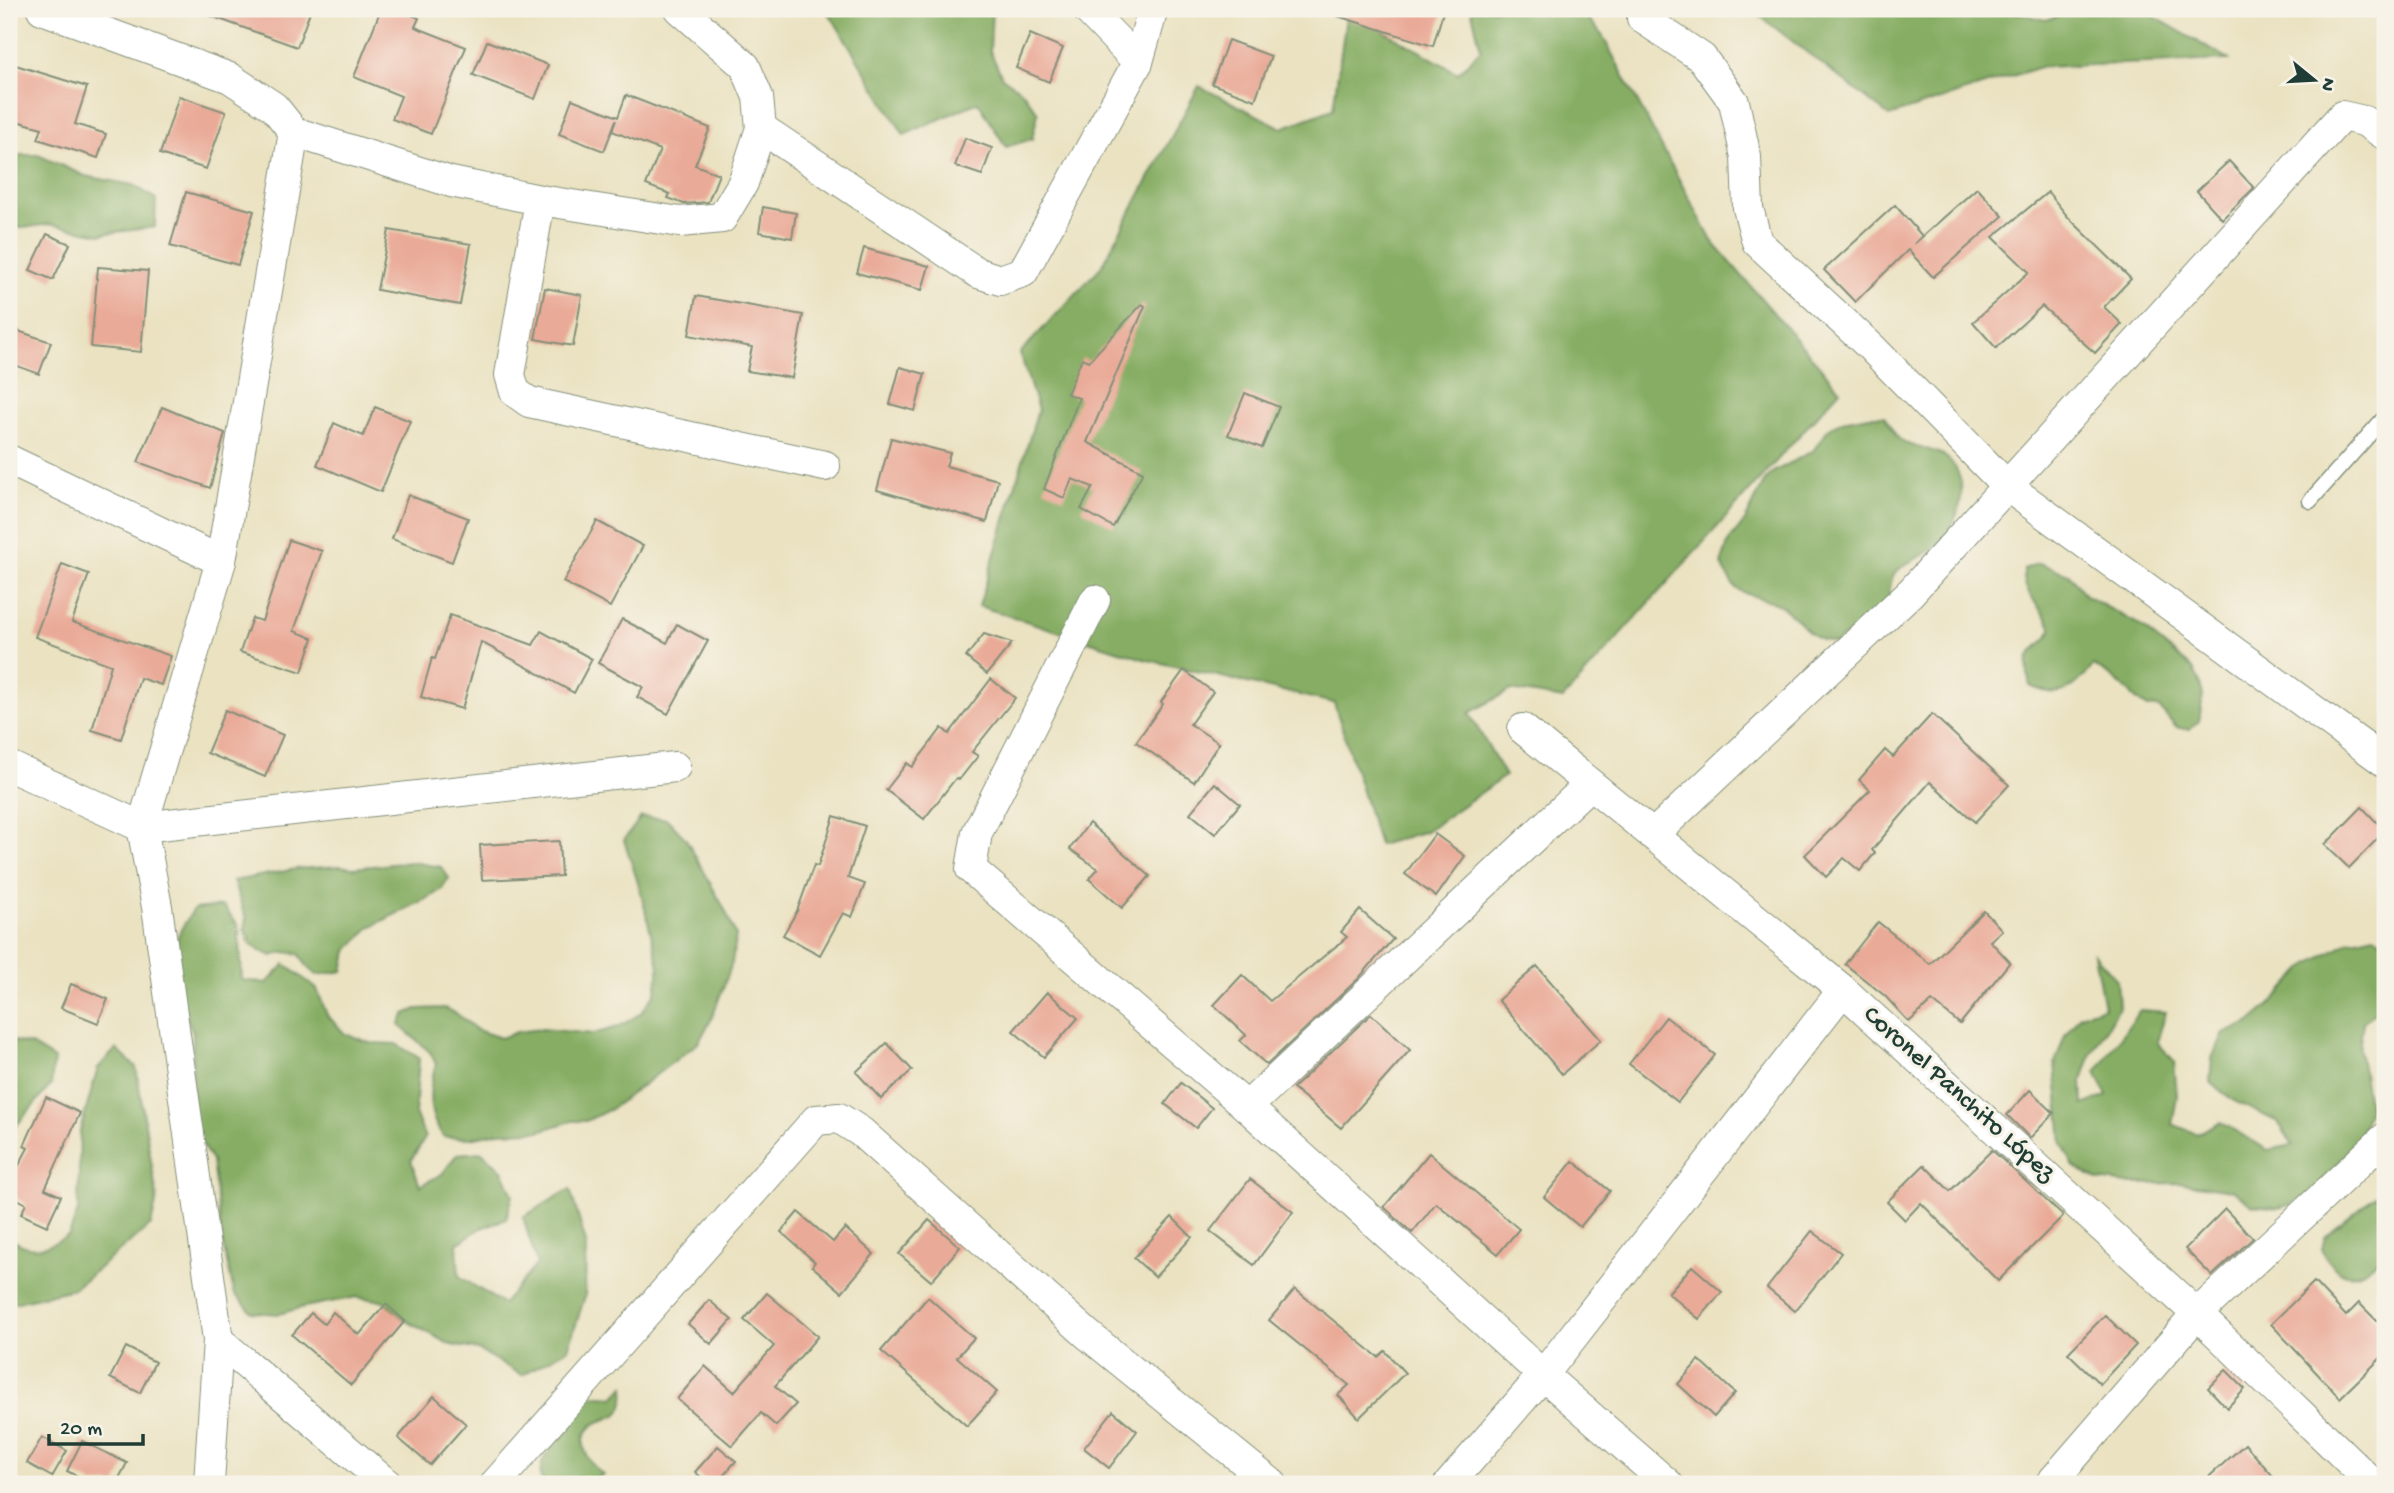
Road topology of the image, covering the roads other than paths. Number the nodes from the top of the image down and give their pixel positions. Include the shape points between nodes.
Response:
1 (42, 9) edge
2 (680, 9) edge
3 (1087, 9) edge
4 (1153, 9) edge
5 (1642, 18) dead end
6 (1138, 62) junction
7 (761, 128) junction
8 (294, 132) junction
9 (2385, 135) edge
10 (540, 200) junction
11 (2385, 417) edge
12 (9, 460) edge
13 (825, 466) dead end
14 (2008, 487) junction
15 (2310, 501) dead end
16 (221, 561) junction
17 (1095, 600) dead end
18 (1523, 729) dead end
19 (2385, 762) edge
20 (9, 766) edge
21 (676, 767) dead end
22 (1590, 784) junction
23 (142, 827) junction
24 (1653, 835) junction
25 (1843, 990) junction
26 (1247, 1107) junction
27 (2385, 1138) edge
28 (2197, 1314) junction
29 (218, 1340) junction
30 (1543, 1375) junction
31 (209, 1484) edge
32 (387, 1484) edge
33 (495, 1484) edge
34 (1272, 1484) edge
35 (1449, 1484) edge
36 (1668, 1484) edge
37 (2050, 1484) edge
38 (2373, 1484) edge

1 - 8 street via 230,78 274,107
2 - 7 street via 745,66 758,97
3 - 6 street
4 - 6 street
5 - 14 street via 1702,58 1734,102 1757,242 1871,347
6 - 7 street via 1023,272 1000,280 978,273
7 - 10 street via 743,183 722,218 680,222
8 - 10 street via 452,182
8 - 16 street
9 - 14 street via 2364,121 2342,116
10 - 13 street via 510,376 515,392 529,402
11 - 15 lane
12 - 16 street
14 - 19 street
14 - 24 street via 1911,592
16 - 23 street
17 - 26 street via 977,833 971,869
18 - 22 street, Coronel Panchito López
20 - 23 street
21 - 23 street
22 - 24 street, Coronel Panchito López
22 - 26 street
23 - 29 street
24 - 25 street, Coronel Panchito López
25 - 28 street, Coronel Panchito López
25 - 30 street
26 - 30 street
27 - 28 street
28 - 37 street
28 - 38 street, Coronel Panchito López
29 - 31 street
29 - 32 street
30 - 35 street
30 - 36 street
33 - 34 street via 816,1120 839,1118 1087,1334

